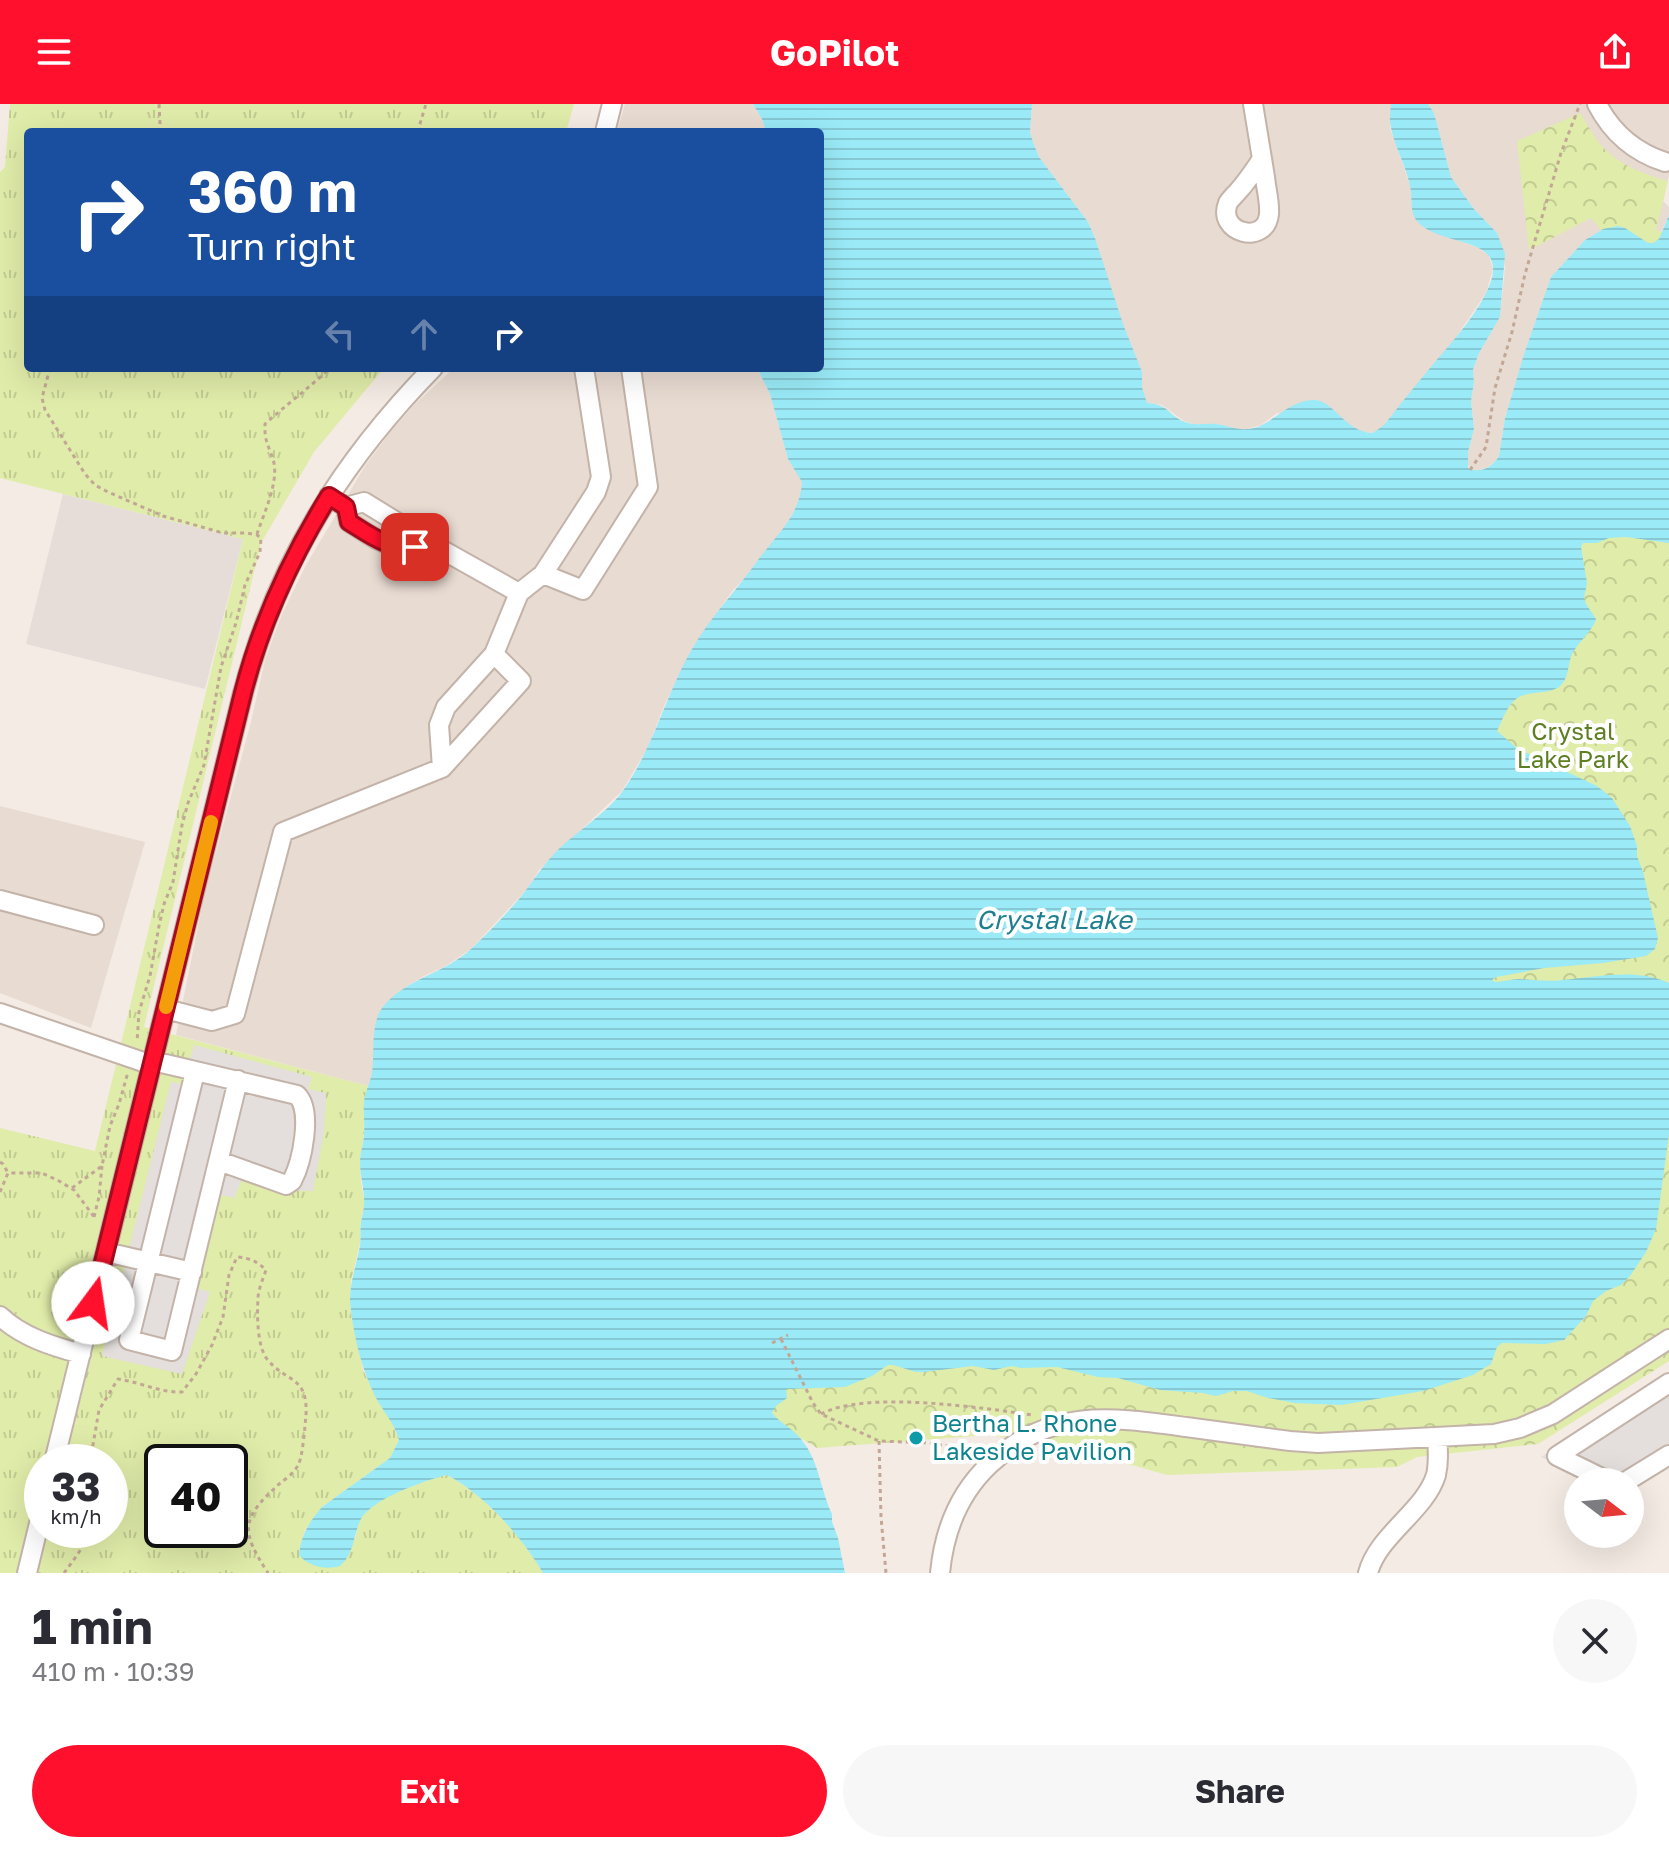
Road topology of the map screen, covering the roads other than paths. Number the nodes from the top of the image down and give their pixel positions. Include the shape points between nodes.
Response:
1 (612, 104) edge
2 (1253, 104) edge
3 (1597, 104) edge
4 (606, 128) edge
5 (1262, 159) dead end
6 (1665, 162) dead end
7 (429, 372) edge
8 (585, 372) edge
9 (632, 372) edge
10 (329, 496) junction
11 (543, 574) junction
12 (519, 593) junction
13 (494, 654) junction
14 (442, 768) junction
15 (0, 900) edge
16 (94, 925) dead end
17 (166, 1009) junction
18 (0, 1013) edge
19 (152, 1063) junction
20 (195, 1072) junction
21 (238, 1080) junction
22 (219, 1161) junction
23 (108, 1245) junction
24 (148, 1262) junction
25 (192, 1272) junction
26 (0, 1316) edge
27 (1669, 1339) edge
28 (81, 1354) junction
29 (1669, 1383) edge
30 (1437, 1437) junction
31 (58, 1444) edge
32 (1669, 1455) edge
33 (1581, 1468) edge
34 (1644, 1470) edge
35 (33, 1548) edge
36 (27, 1573) edge
37 (940, 1573) edge
38 (1368, 1573) edge

1 - 4 street
2 - 5 street
3 - 6 street via 1627,143
7 - 10 street via 367,442
8 - 11 street via 601,477
9 - 11 street via 648,487 583,590
10 - 12 street via 346,507 349,522 384,543 439,548
10 - 17 street via 282,580 249,668
11 - 12 street
12 - 13 street
13 - 14 street via 446,707 439,725
13 - 14 street via 521,681
14 - 17 street via 283,832 235,1014 212,1021
15 - 16 street
17 - 19 street
18 - 19 street
19 - 20 street
19 - 23 street
20 - 21 street
20 - 24 street
21 - 22 street
21 - 22 street via 297,1095 305,1112 303,1142 295,1176 286,1185
22 - 25 street
23 - 24 street
23 - 28 street
24 - 25 street
24 - 25 street via 129,1340 172,1351
26 - 28 street via 34,1338
27 - 30 street via 1543,1420 1494,1434
28 - 31 street
29 - 33 street via 1557,1456
30 - 37 street via 1333,1443 1133,1420 1084,1419 1053,1426 1024,1439 981,1472 951,1521
30 - 38 street via 1438,1463 1431,1487 1374,1555
32 - 34 street
35 - 36 street

